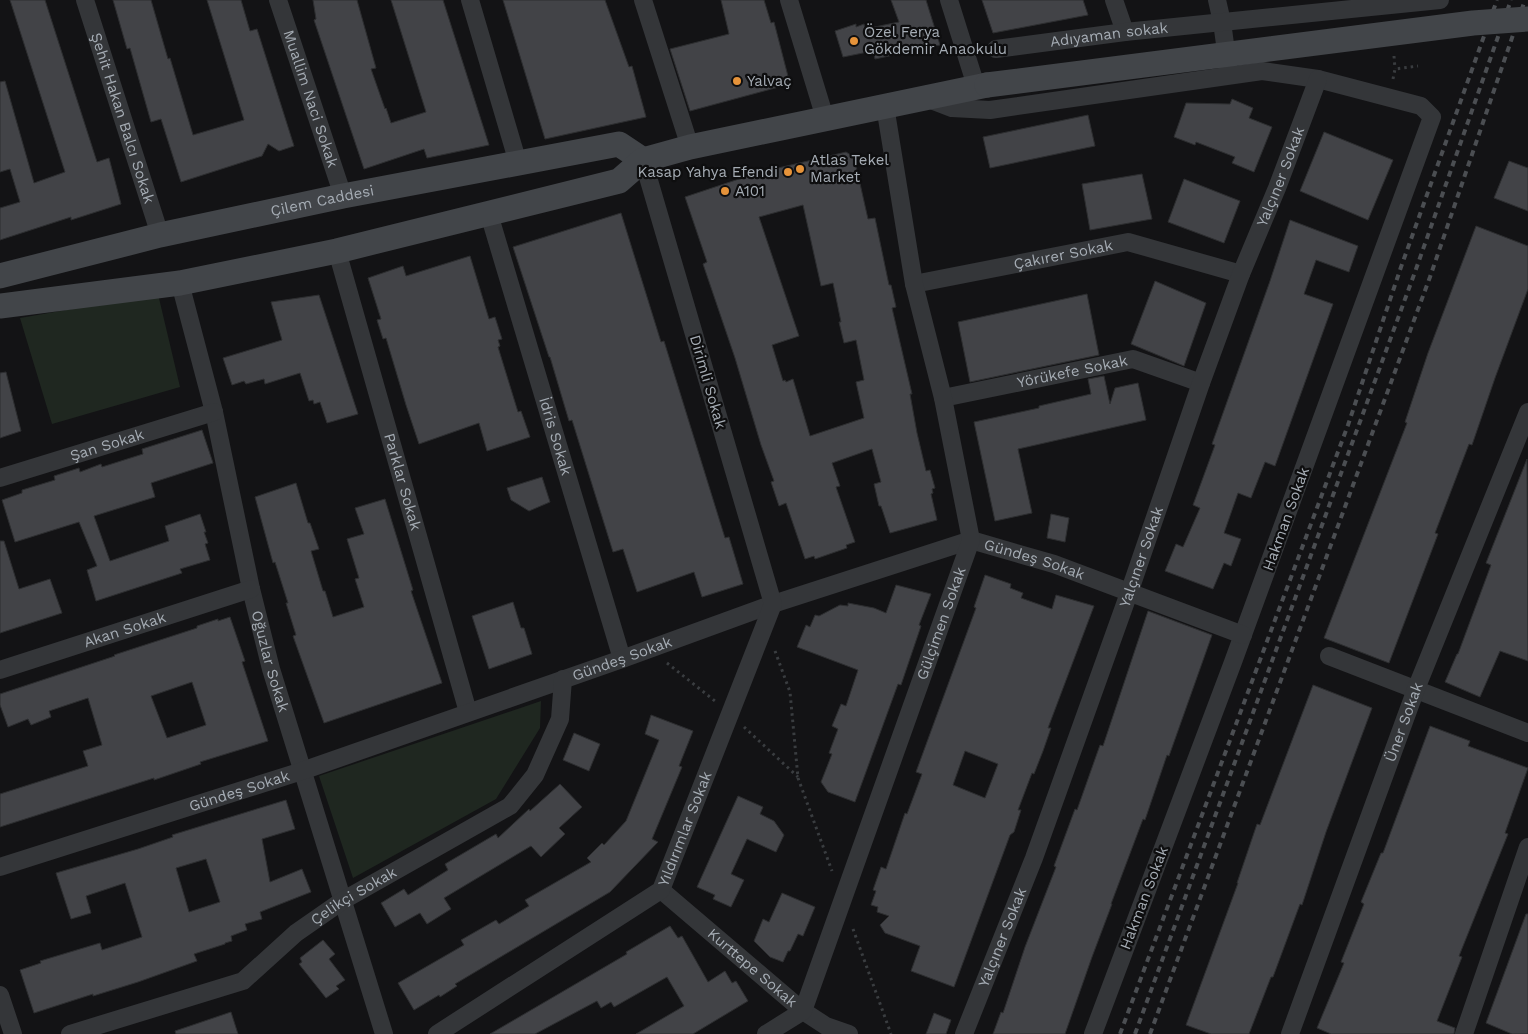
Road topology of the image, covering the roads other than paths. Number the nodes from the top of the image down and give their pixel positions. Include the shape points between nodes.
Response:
1 (86, 0) edge
2 (278, 0) edge
3 (470, 0) edge
4 (643, 0) edge
5 (789, 0) edge
6 (949, 0) edge
7 (1114, 0) edge
8 (1217, 0) edge
9 (1440, 0) edge
10 (1528, 19) edge
11 (1222, 22) junction
12 (1125, 32) junction
13 (996, 48) dead end
14 (1230, 75) junction
15 (1318, 80) junction
16 (982, 86) junction
17 (925, 98) junction
18 (886, 106) junction
19 (825, 118) junction
20 (690, 148) junction
21 (643, 160) junction
22 (518, 163) junction
23 (343, 196) junction
24 (489, 214) junction
25 (160, 235) junction
26 (337, 251) junction
27 (1241, 274) junction
28 (0, 276) edge
29 (180, 283) junction
30 (914, 284) junction
31 (0, 306) edge
32 (1201, 384) junction
33 (943, 398) junction
34 (214, 412) junction
35 (1528, 412) edge
36 (0, 478) edge
37 (971, 540) junction
38 (251, 589) junction
39 (1130, 593) junction
40 (773, 604) junction
41 (1243, 635) junction
42 (1328, 656) dead end
43 (622, 659) junction
44 (0, 670) edge
45 (563, 679) junction
46 (1416, 689) junction
47 (468, 712) junction
48 (1528, 733) edge
49 (302, 771) junction
50 (1528, 847) edge
51 (0, 867) edge
52 (661, 890) junction
53 (342, 901) junction
54 (0, 995) edge
55 (803, 1011) junction
56 (13, 1034) edge
57 (70, 1034) edge
58 (384, 1034) edge
59 (437, 1034) edge
60 (766, 1034) edge
61 (850, 1034) edge
62 (964, 1034) edge
63 (1093, 1034) edge
64 (1290, 1034) edge
65 (1464, 1034) edge

1 - 25 street, Şehit Hakan Balcı Sokak
2 - 23 street, Muallim Naci Sokak
3 - 22 street
4 - 20 street
5 - 19 street
6 - 16 street
7 - 12 street
8 - 11 street
9 - 11 street, Adıyaman sokak
10 - 16 main road, bridge
11 - 12 street, Adıyaman sokak
11 - 14 street
12 - 13 street, Adıyaman sokak
14 - 15 street, Hakman Sokak via 1262,71
14 - 17 street, Hakman Sokak via 990,110 952,108
15 - 27 street, Yalçıner Sokak
15 - 41 street, Hakman Sokak via 1421,106 1432,117
16 - 17 main road
17 - 18 main road
18 - 19 main road
18 - 30 street
19 - 20 main road
20 - 21 main road
21 - 22 main road, Çilem Caddesi via 619,144
21 - 24 main road via 618,181
21 - 40 street, Dirimli Sokak
22 - 23 main road, Çilem Caddesi
23 - 25 main road, Çilem Caddesi
24 - 26 main road
24 - 43 street, İdris Sokak
25 - 28 main road, Çilem Caddesi
26 - 29 main road
26 - 47 street, Parklar Sokak
27 - 30 street, Çakırer Sokak via 1128,242
27 - 32 street, Yalçıner Sokak
29 - 31 main road
29 - 34 street, Oğuzlar Sokak
30 - 33 street
32 - 33 street, Yörükefe Sokak via 1133,359
32 - 39 street, Yalçıner Sokak
33 - 37 street
34 - 36 street, Şan Sokak
34 - 38 street, Oğuzlar Sokak
35 - 46 street, Üner Sokak
37 - 39 street, Gündeş Sokak via 1054,564
37 - 40 street, Gündeş Sokak
37 - 55 street, Gülçimen Sokak
38 - 44 street, Akan Sokak
38 - 49 street, Oğuzlar Sokak
39 - 41 street, Gündeş Sokak
39 - 62 street, Yalçıner Sokak via 1034,858
40 - 43 street, Gündeş Sokak
40 - 52 street, Yıldırımlar Sokak
41 - 63 street, Hakman Sokak
42 - 46 street
43 - 45 street, Gündeş Sokak
45 - 47 street, Gündeş Sokak
45 - 53 street, Çelikçi Sokak via 560,720 535,775 510,806
46 - 48 street
46 - 64 street, Üner Sokak
47 - 49 street, Gündeş Sokak
49 - 51 street, Gündeş Sokak
49 - 53 street, Oğuzlar Sokak
50 - 65 street
52 - 55 street, Kurttepe Sokak
52 - 59 street, Yıldırımlar Sokak
53 - 57 street, Çelikçi Sokak via 296,933 243,981
53 - 58 street, Oğuzlar Sokak
54 - 56 street
55 - 60 street
55 - 61 street, Kurttepe Sokak via 826,1026

